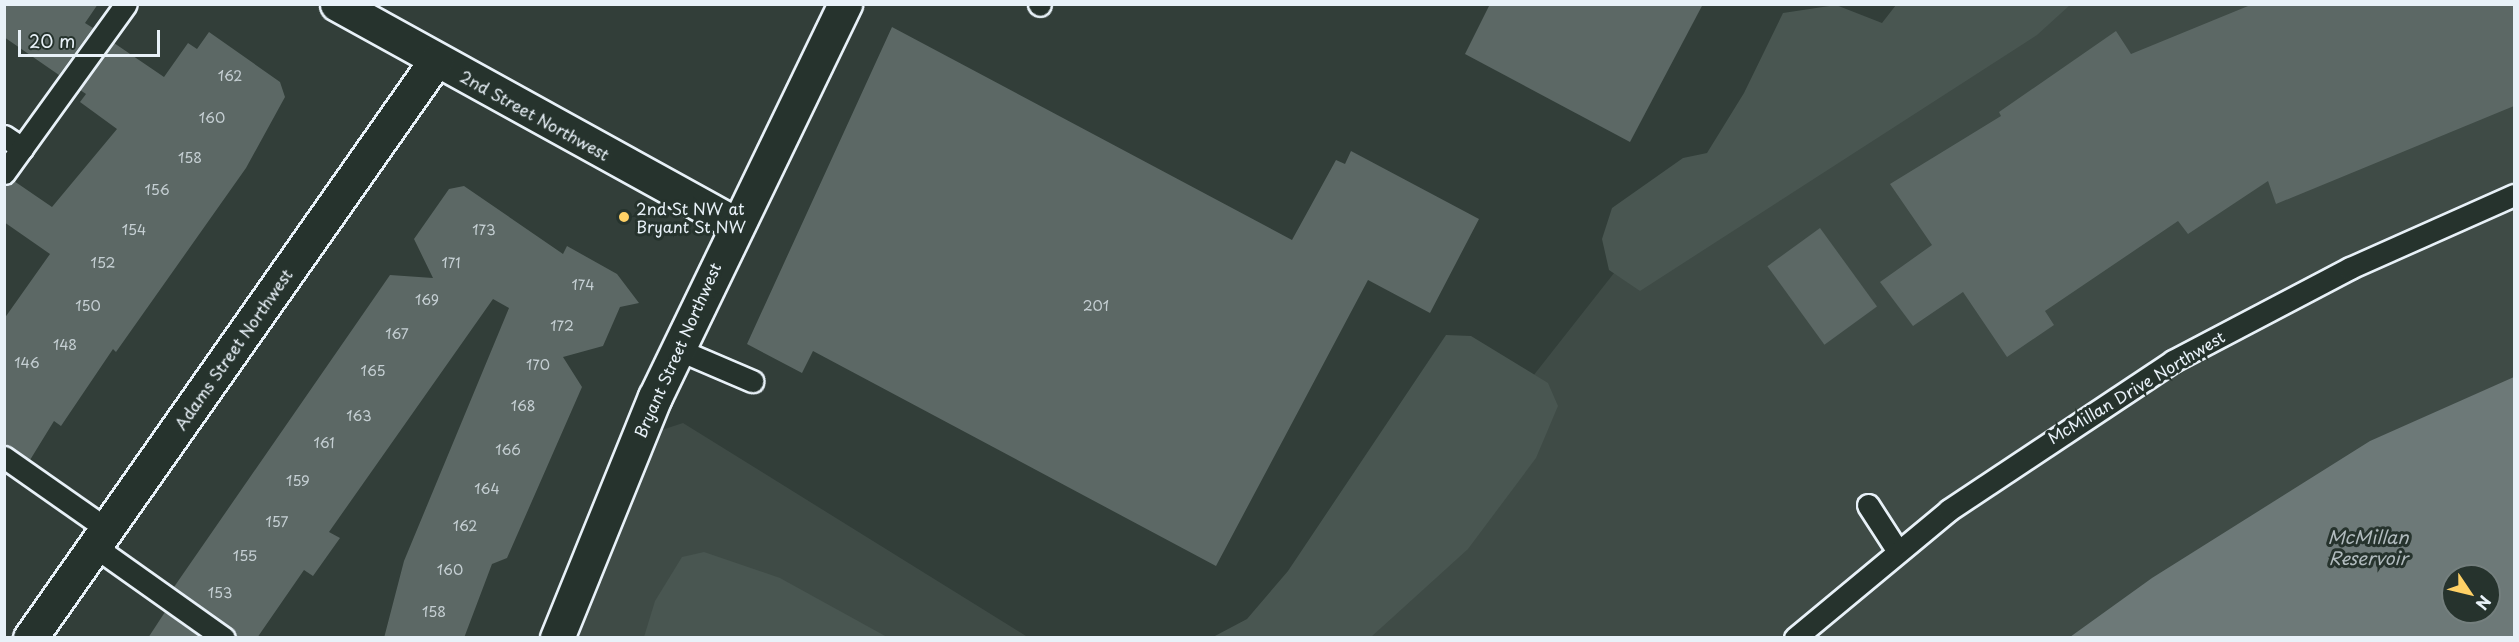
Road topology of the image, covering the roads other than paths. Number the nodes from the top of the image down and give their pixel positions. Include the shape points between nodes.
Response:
1 (126, 4) edge
2 (338, 4) edge
3 (844, 4) edge
4 (436, 60) junction
5 (4, 136) edge
6 (22, 148) junction
7 (4, 173) edge
8 (2514, 195) edge
9 (734, 223) junction
10 (677, 349) junction
11 (752, 381) dead end
12 (4, 457) edge
13 (1868, 505) dead end
14 (101, 537) junction
15 (1897, 550) junction
16 (30, 638) edge
17 (224, 638) edge
18 (557, 638) edge
19 (1795, 638) edge

1 - 6 lane
2 - 4 street, 2nd Street Northwest
3 - 9 street, Bryant Street Northwest
4 - 9 street, 2nd Street Northwest
4 - 14 street, Adams Street Northwest
5 - 6 lane
6 - 7 lane
8 - 15 lane, McMillan Drive Northwest via 2350,267 2173,361 2011,465
9 - 10 street, Bryant Street Northwest
10 - 11 lane
10 - 18 street, Bryant Street Northwest
12 - 14 lane
13 - 15 lane
14 - 16 street, Adams Street Northwest
14 - 17 lane
15 - 19 lane, McMillan Drive Northwest

